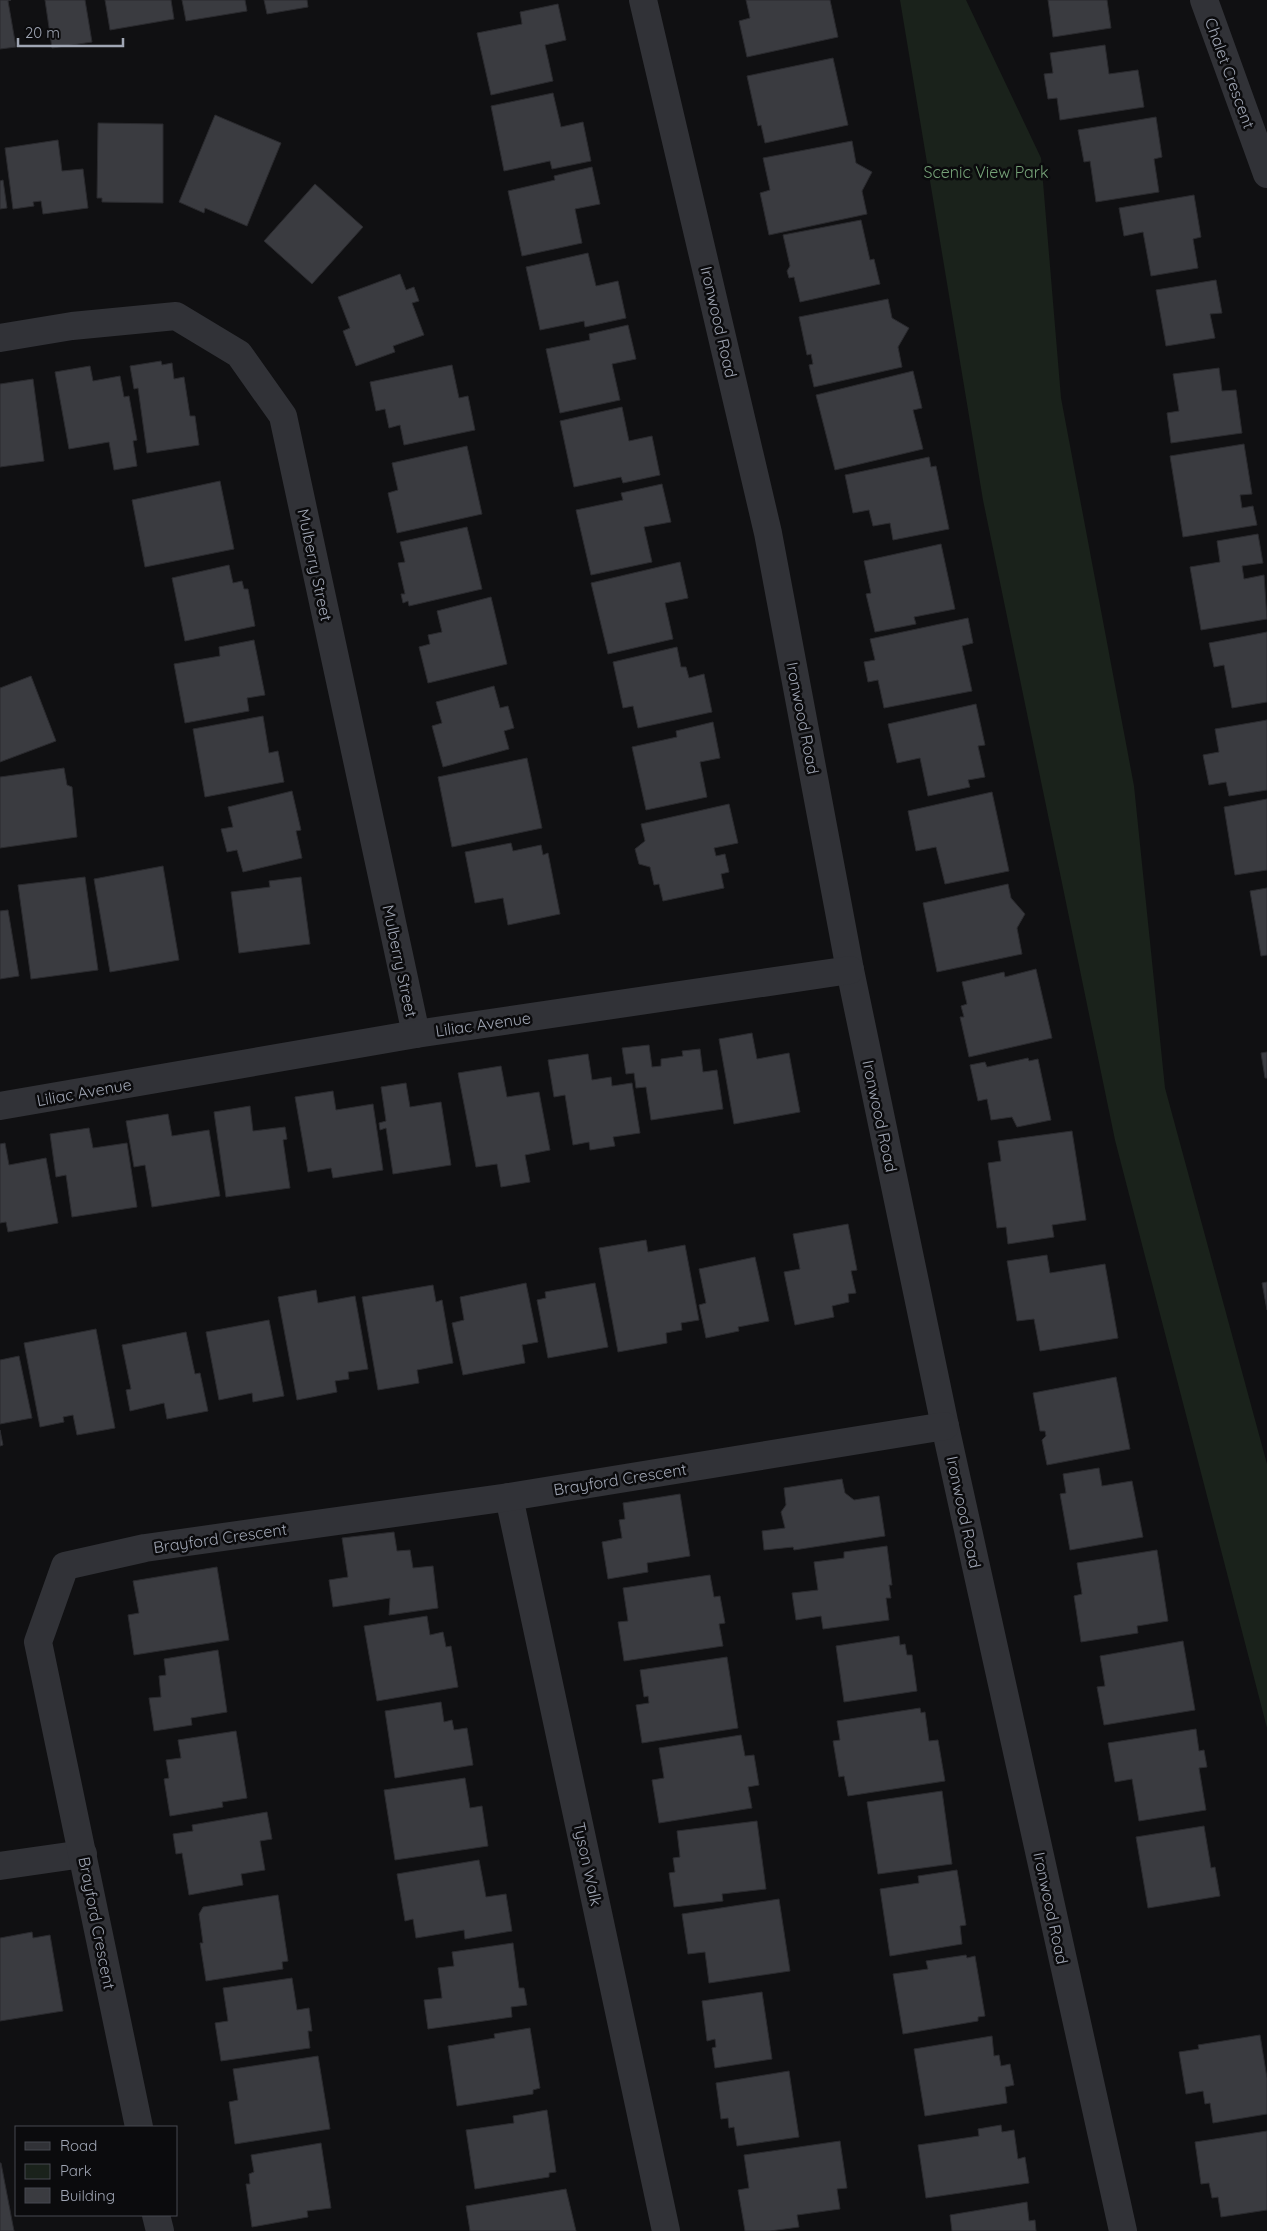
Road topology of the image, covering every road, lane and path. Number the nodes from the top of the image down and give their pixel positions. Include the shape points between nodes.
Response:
1 (643, 0) edge
2 (1204, 0) edge
3 (1267, 174) edge
4 (0, 338) edge
5 (850, 970) junction
6 (416, 1034) junction
7 (0, 1106) edge
8 (945, 1426) junction
9 (510, 1497) junction
10 (83, 1854) junction
11 (0, 1866) edge
12 (139, 2126) edge
13 (156, 2216) edge
14 (160, 2231) edge
15 (666, 2231) edge
16 (1123, 2231) edge

1 - 5 street, Ironwood Road via 768,533
2 - 3 street, Chalet Crescent
4 - 6 street, Mulberry Street via 72,326 176,316 239,354 283,416
5 - 6 street, Liliac Avenue
5 - 8 street, Ironwood Road
6 - 7 street, Liliac Avenue
8 - 9 street, Brayford Crescent
8 - 16 street, Ironwood Road
9 - 10 street, Brayford Crescent via 146,1548 65,1566 38,1642
9 - 15 street, Tyson Walk
10 - 11 street
10 - 12 street, Brayford Crescent
13 - 14 street

